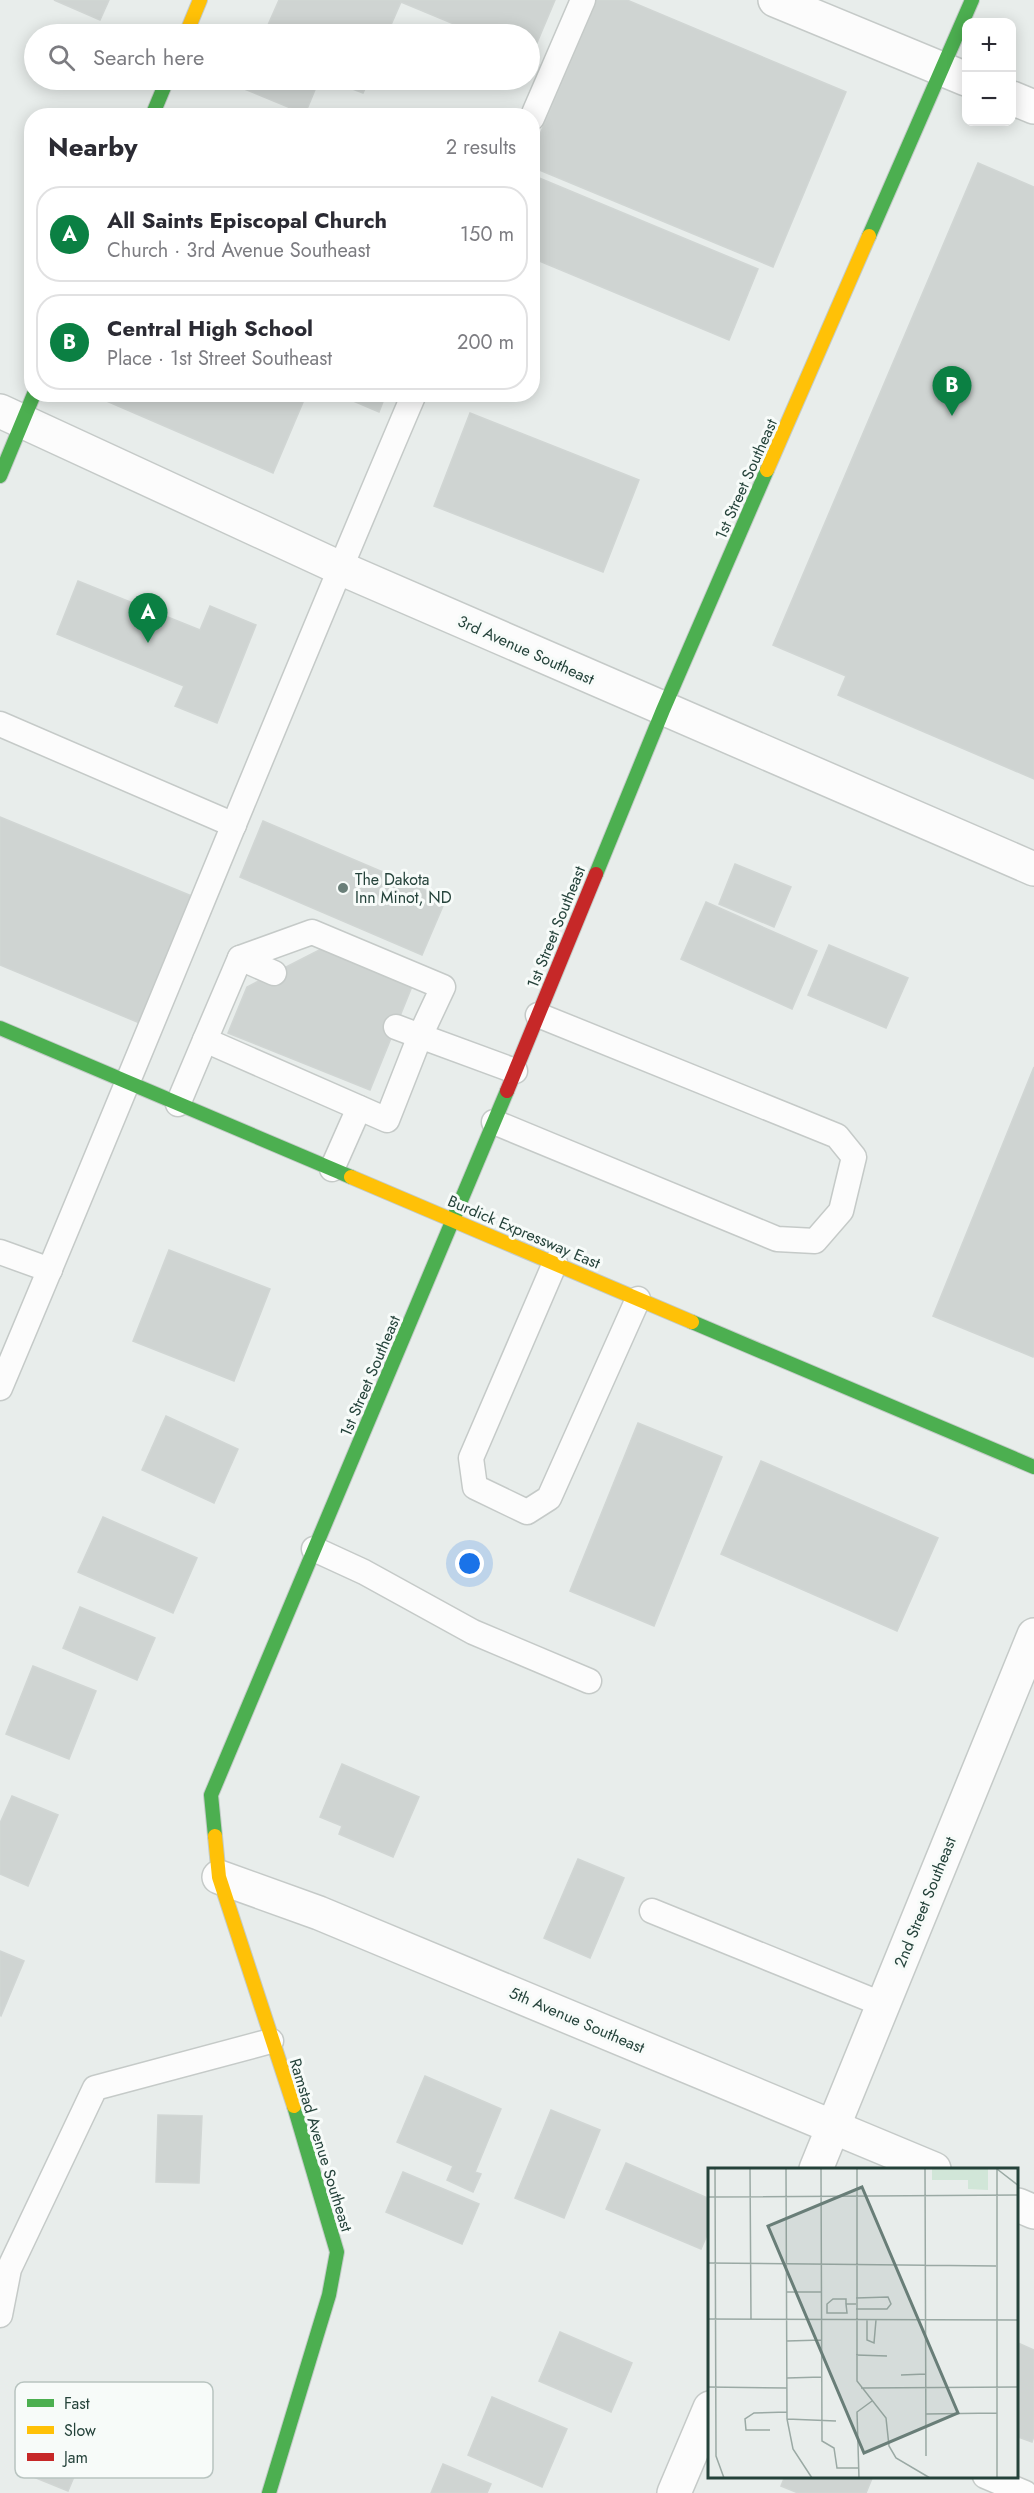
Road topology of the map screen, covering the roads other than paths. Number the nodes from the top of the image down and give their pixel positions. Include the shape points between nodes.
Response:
1 (200, 0) edge
2 (583, 0) edge
3 (775, 0) edge
4 (972, 0) edge
5 (190, 24) edge
6 (955, 74) edge
7 (163, 90) edge
8 (1016, 100) edge
9 (1034, 107) edge
10 (155, 108) edge
11 (536, 108) edge
12 (411, 402) edge
13 (19, 409) edge
14 (0, 476) edge
15 (340, 568) junction
16 (663, 710) junction
17 (0, 724) edge
18 (234, 825) junction
19 (1034, 868) edge
20 (240, 958) junction
21 (274, 973) dead end
22 (538, 1015) junction
23 (396, 1027) dead end
24 (0, 1028) edge
25 (420, 1036) junction
26 (205, 1040) junction
27 (515, 1071) junction
28 (128, 1084) junction
29 (178, 1104) junction
30 (359, 1108) junction
31 (494, 1122) junction
32 (332, 1169) junction
33 (454, 1220) junction
34 (0, 1252) edge
35 (555, 1263) junction
36 (50, 1270) junction
37 (638, 1299) junction
38 (0, 1388) edge
39 (1034, 1467) edge
40 (314, 1549) junction
41 (1034, 1635) edge
42 (589, 1681) dead end
43 (219, 1877) junction
44 (652, 1911) dead end
45 (884, 2004) junction
46 (271, 2041) junction
47 (835, 2127) junction
48 (816, 2168) edge
49 (932, 2168) edge
50 (1019, 2206) edge
51 (1034, 2212) edge
52 (0, 2315) edge
53 (708, 2413) edge
54 (990, 2478) edge
55 (268, 2493) edge
56 (675, 2493) edge
57 (1025, 2493) edge

1 - 5 street
2 - 11 lane
3 - 6 street
4 - 6 street, 1st Street Southeast
6 - 16 street, 1st Street Southeast
7 - 10 street
8 - 9 street
12 - 15 lane
13 - 14 street
13 - 15 street, 3rd Avenue Southeast
15 - 16 street, 3rd Avenue Southeast
15 - 18 lane
16 - 19 street, 3rd Avenue Southeast
16 - 22 street, 1st Street Southeast
17 - 18 lane
18 - 28 lane
20 - 21 lane
20 - 25 lane via 312,932 442,987
20 - 26 lane
22 - 27 street, 1st Street Southeast
22 - 31 lane via 837,1136 854,1157 841,1211 815,1241 777,1239
23 - 25 lane
24 - 28 street, Burdick Expressway East
25 - 27 lane
25 - 30 lane via 387,1120
26 - 29 lane
26 - 30 lane
27 - 31 street, 1st Street Southeast
28 - 29 street, Burdick Expressway East
28 - 36 lane
29 - 32 street, Burdick Expressway East
30 - 32 lane
31 - 33 street, 1st Street Southeast
32 - 33 street, Burdick Expressway East
33 - 35 street, Burdick Expressway East
33 - 40 street, 1st Street Southeast
34 - 36 lane
35 - 37 street, Burdick Expressway East
35 - 37 lane via 471,1458 475,1487 527,1512 549,1498
36 - 38 lane
37 - 39 street, Burdick Expressway East
40 - 42 lane via 473,1632
40 - 43 street, 1st Street Southeast via 211,1795
41 - 45 street, 2nd Street Southeast
43 - 46 street, Ramstad Avenue Southeast
43 - 47 street, 5th Avenue Southeast via 319,1913
44 - 45 lane
45 - 47 street, 2nd Street Southeast
46 - 52 lane via 94,2088 9,2269
46 - 55 street, Ramstad Avenue Southeast via 337,2252 328,2295
47 - 48 street, 2nd Street Southeast
47 - 49 street, 5th Avenue Southeast
50 - 51 street
53 - 56 street
54 - 57 lane

